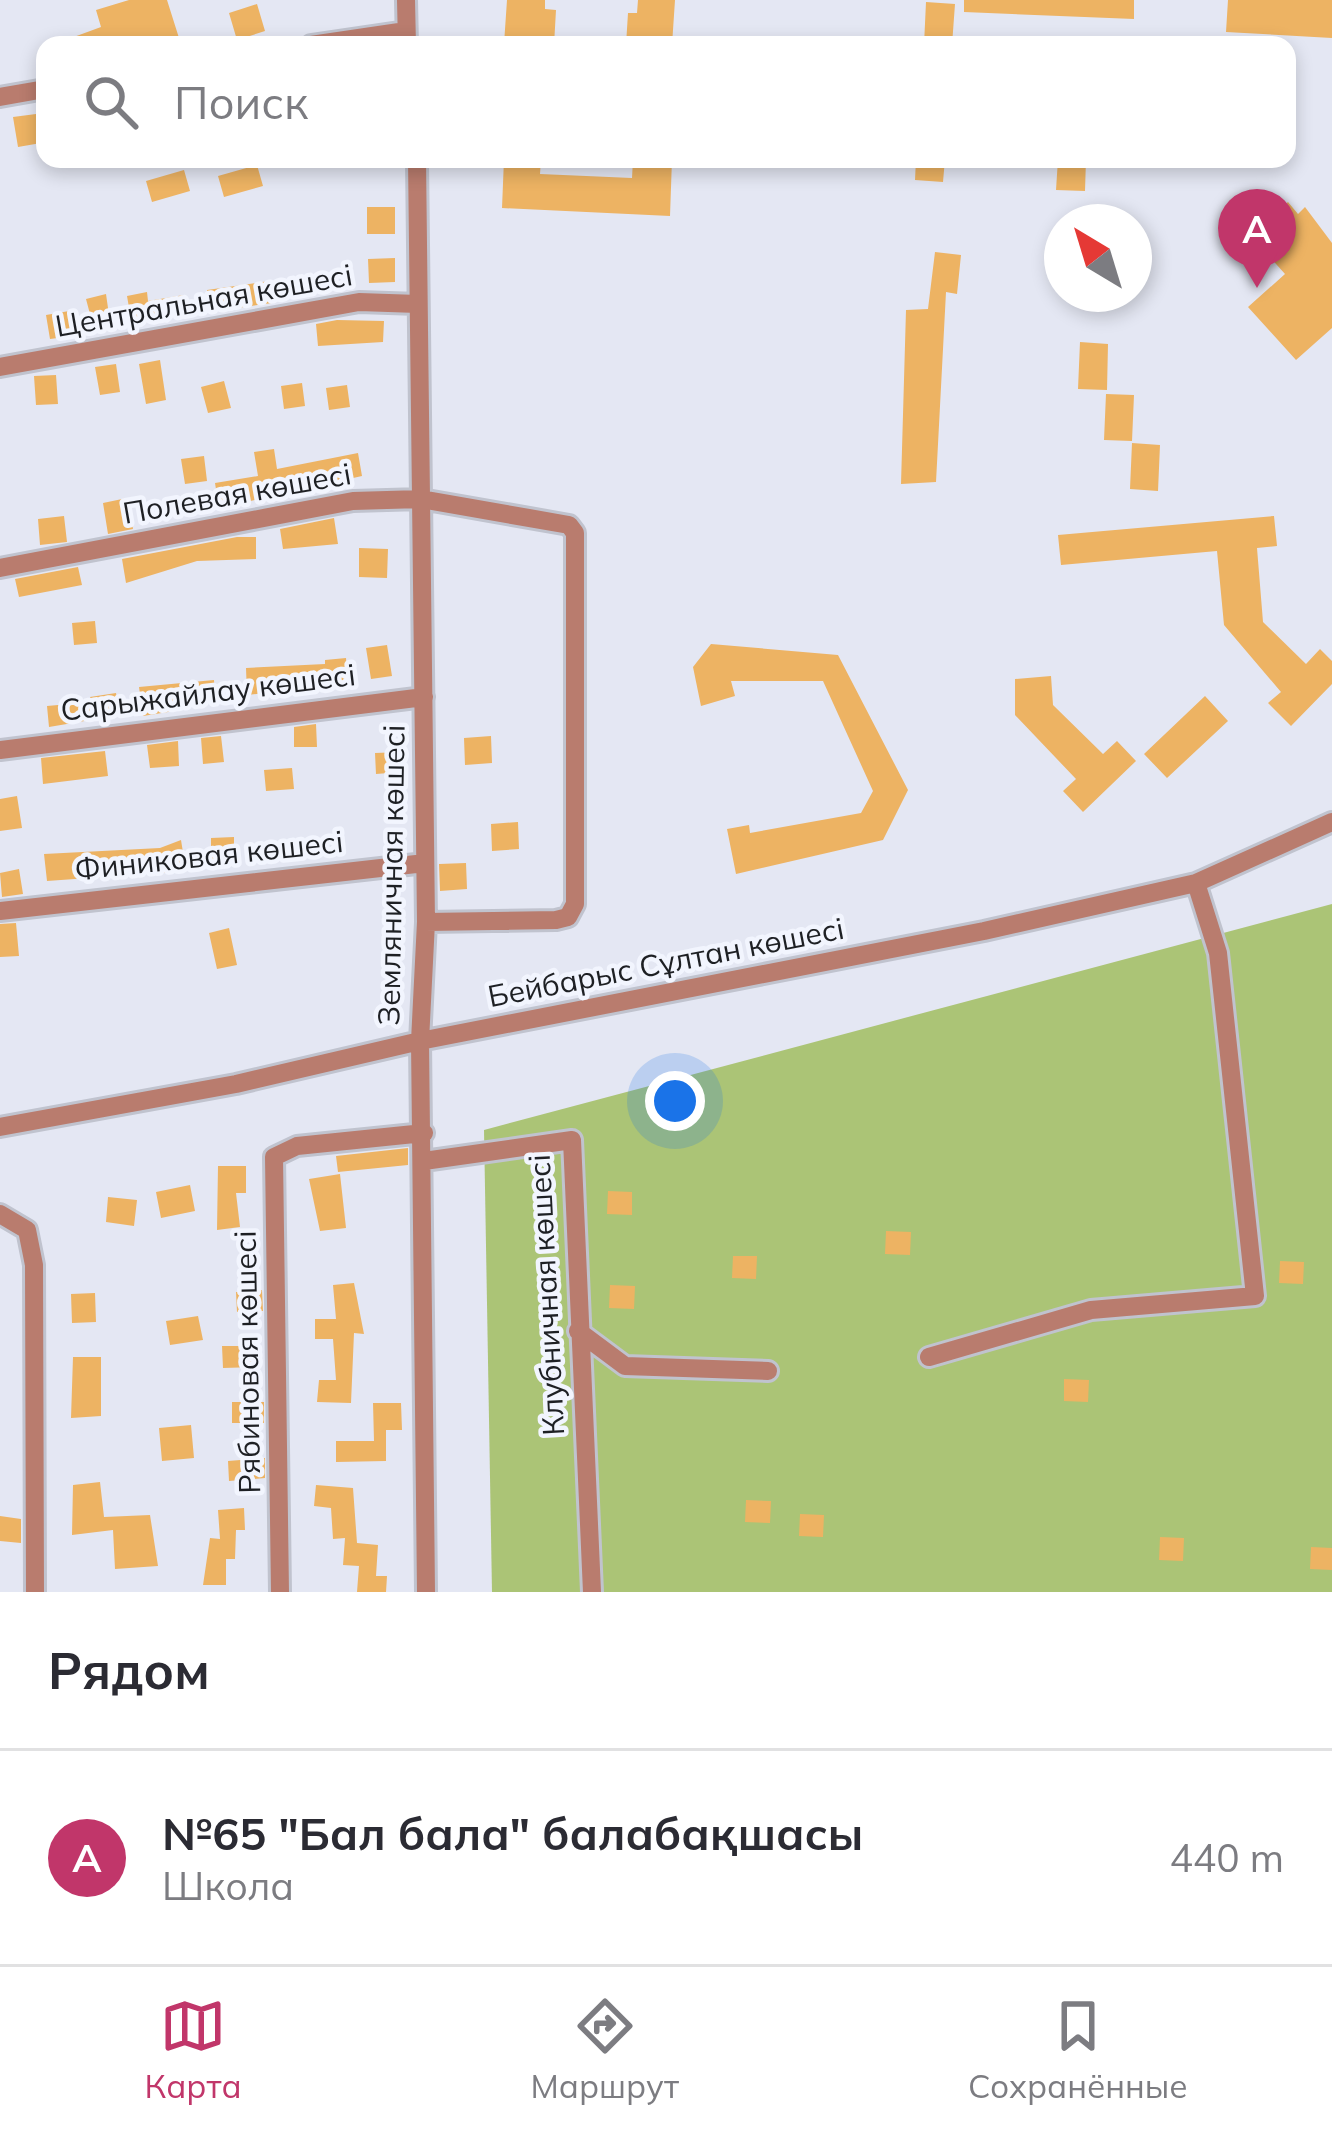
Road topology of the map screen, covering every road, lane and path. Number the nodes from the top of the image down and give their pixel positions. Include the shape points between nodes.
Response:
1 (406, 0) edge
2 (406, 36) edge
3 (36, 91) edge
4 (0, 97) edge
5 (417, 168) edge
6 (418, 304) junction
7 (0, 367) edge
8 (421, 499) junction
9 (0, 568) edge
10 (424, 697) junction
11 (0, 750) edge
12 (1332, 822) edge
13 (425, 863) junction
14 (1196, 883) junction
15 (0, 911) edge
16 (426, 922) junction
17 (420, 1041) junction
18 (0, 1127) edge
19 (424, 1133) junction
20 (424, 1161) junction
21 (0, 1214) edge
22 (578, 1330) junction
23 (929, 1357) dead end
24 (767, 1371) dead end
25 (35, 1592) edge
26 (280, 1592) edge
27 (426, 1592) edge
28 (592, 1592) edge

1 - 2 street
3 - 4 street
5 - 6 street, Земляничная көшесі
6 - 7 street, Центральная көшесі via 359,302
6 - 8 street, Земляничная көшесі
8 - 9 street, Полевая көшесі via 353,501
8 - 10 street, Земляничная көшесі
8 - 16 street, Полевая көшесі via 556,520 575,532 575,904 556,920
10 - 11 street, Сарыжайлау көшесі
10 - 13 street, Земляничная көшесі
12 - 14 street, Бейбарыс Сұлтан көшесі
13 - 15 street, Финиковая көшесі
13 - 16 street, Земляничная көшесі
14 - 17 street, Бейбарыс Сұлтан көшесі
14 - 23 street via 1218,953 1255,1296 1091,1310
16 - 17 street, Земляничная көшесі
17 - 18 street, Бейбарыс Сұлтан көшесі
17 - 19 street, Земляничная көшесі
19 - 20 street, Земляничная көшесі
19 - 26 street, Рябиновая көшесі via 297,1146 274,1156
20 - 22 street, Клубничная көшесі via 572,1140
20 - 27 street, Земляничная көшесі
21 - 25 street via 27,1229 34,1265
22 - 24 street via 625,1366
22 - 28 street, Клубничная көшесі

